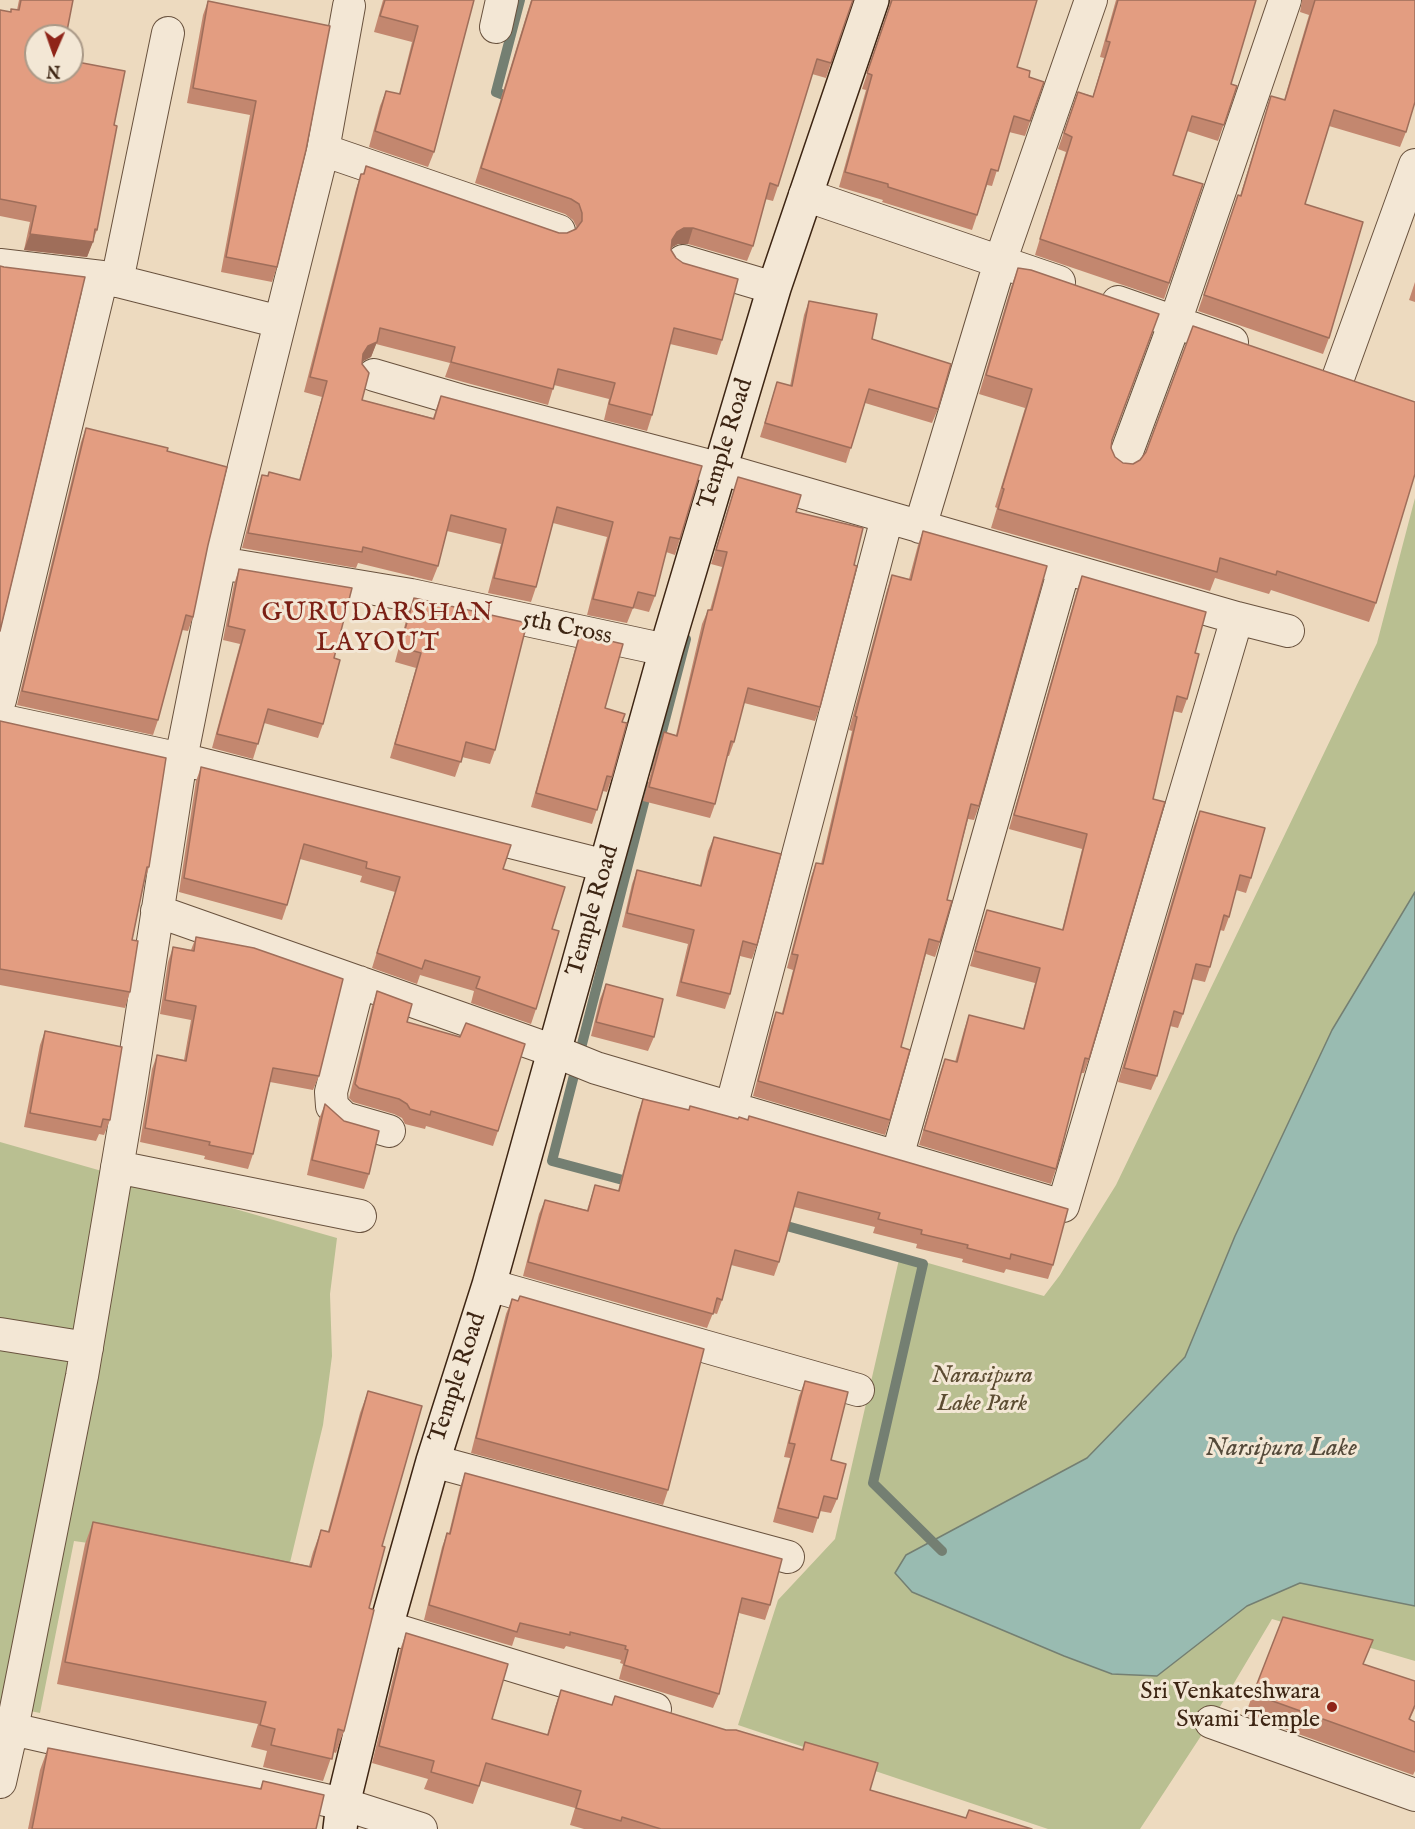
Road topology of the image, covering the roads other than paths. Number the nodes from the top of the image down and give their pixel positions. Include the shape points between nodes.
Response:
1 (872, 0) edge
2 (1091, 0) edge
3 (1285, 0) edge
4 (349, 6) dead end
5 (168, 33) dead end
6 (323, 150) junction
7 (1415, 165) edge
8 (805, 195) junction
9 (559, 231) edge
10 (683, 261) edge
11 (1000, 262) junction
12 (0, 264) edge
13 (109, 279) junction
14 (774, 288) junction
15 (280, 322) junction
16 (1175, 322) junction
17 (1262, 352) edge
18 (374, 375) dead end
19 (1338, 378) edge
20 (1122, 465) edge
21 (717, 481) junction
22 (887, 518) junction
23 (921, 527) junction
24 (220, 563) junction
25 (1064, 568) junction
26 (1237, 618) junction
27 (1288, 631) dead end
28 (666, 650) junction
29 (0, 700) edge
30 (0, 720) edge
31 (181, 759) junction
32 (606, 867) junction
33 (158, 911) junction
34 (359, 982) junction
35 (559, 1053) junction
36 (731, 1108) junction
37 (389, 1131) dead end
38 (897, 1157) junction
39 (117, 1167) junction
40 (360, 1216) dead end
41 (489, 1285) junction
42 (0, 1334) edge
43 (87, 1348) junction
44 (858, 1390) dead end
45 (433, 1461) junction
46 (788, 1557) dead end
47 (386, 1627) junction
48 (680, 1716) edge
49 (1211, 1722) dead end
50 (6, 1728) edge
51 (0, 1782) edge
52 (1415, 1796) edge
53 (341, 1816) edge
54 (421, 1829) edge

1 - 8 street, Temple Road
2 - 11 street
3 - 16 street
4 - 6 street
5 - 13 street
6 - 9 street
6 - 15 street
7 - 19 street
8 - 11 street
8 - 14 street, Temple Road
10 - 14 street
11 - 16 street
11 - 23 street
12 - 13 street
13 - 15 street
13 - 29 street
14 - 21 street, Temple Road
15 - 24 street
16 - 17 street
16 - 20 street
18 - 21 street via 501,411
21 - 22 street
21 - 28 street, Temple Road
22 - 23 street
22 - 36 street
23 - 25 street
24 - 28 street, 5th Cross via 411,595
24 - 31 street
25 - 26 street
25 - 38 street
26 - 27 street
26 - 38 street via 1063,1206
28 - 32 street, Temple Road
30 - 31 street
31 - 32 street
31 - 33 street
32 - 35 street, Temple Road
33 - 34 street
33 - 39 street
34 - 35 street
34 - 37 street via 331,1092 332,1106 344,1118
35 - 36 street via 596,1068
35 - 41 street, Temple Road
36 - 38 street
39 - 40 street
39 - 43 street
41 - 44 street
41 - 45 street, Temple Road
42 - 43 street
43 - 50 street
45 - 46 street
45 - 47 street, Temple Road
47 - 48 street
47 - 53 street, Temple Road
49 - 52 street
50 - 51 street
50 - 53 street
53 - 54 street

